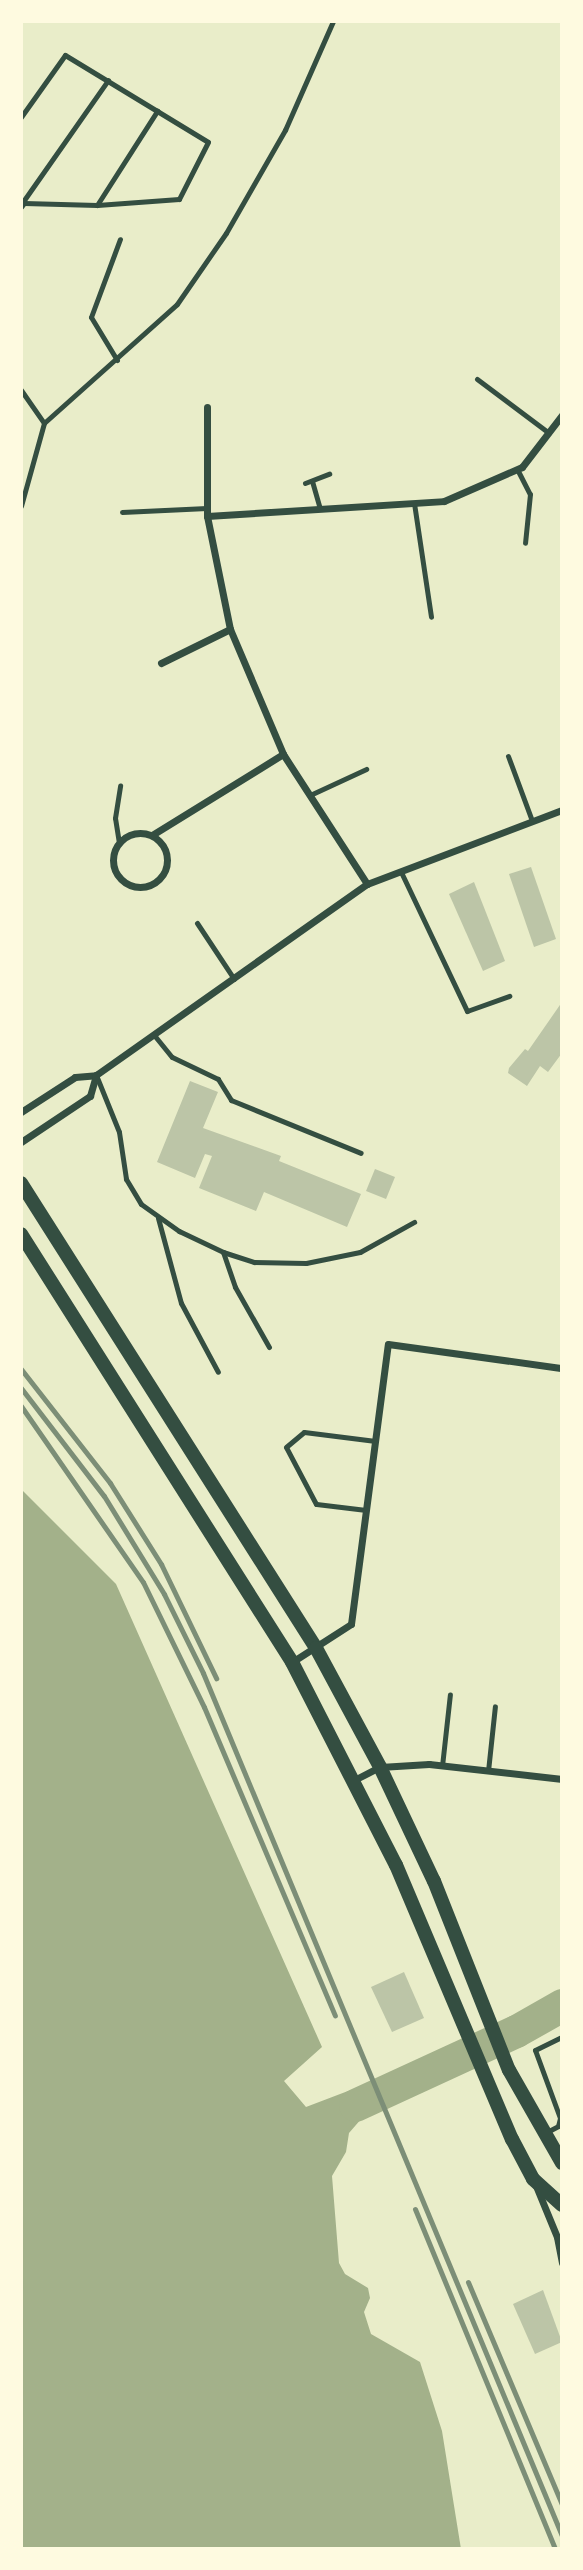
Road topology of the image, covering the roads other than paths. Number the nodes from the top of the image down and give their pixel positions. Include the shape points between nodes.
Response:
1 (333, 21) edge
2 (108, 80) junction
3 (157, 111) junction
4 (21, 117) edge
5 (22, 204) edge
6 (97, 205) junction
7 (120, 239) dead end
8 (117, 360) junction
9 (477, 379) dead end
10 (21, 390) edge
11 (207, 407) dead end
12 (562, 415) edge
13 (44, 423) junction
14 (549, 433) junction
15 (517, 469) junction
16 (329, 474) dead end
17 (312, 481) junction
18 (304, 483) dead end
19 (23, 498) edge
20 (414, 503) junction
21 (21, 506) edge
22 (207, 508) junction
23 (320, 509) junction
24 (122, 512) dead end
25 (206, 516) junction
26 (525, 543) dead end
27 (431, 617) dead end
28 (230, 629) junction
29 (161, 663) dead end
30 (283, 754) junction
31 (508, 756) dead end
32 (366, 769) dead end
33 (120, 785) dead end
34 (310, 795) junction
35 (562, 810) edge
36 (531, 821) junction
37 (152, 835) junction
38 (118, 843) junction
39 (401, 872) junction
40 (368, 884) junction
41 (197, 923) dead end
42 (234, 979) junction
43 (509, 996) dead end
44 (154, 1035) junction
45 (96, 1075) junction
46 (21, 1112) edge
47 (21, 1142) edge
48 (360, 1153) dead end
49 (21, 1183) edge
50 (158, 1218) junction
51 (414, 1222) dead end
52 (21, 1234) edge
53 (223, 1252) junction
54 (270, 1348) dead end
55 (562, 1368) edge
56 (218, 1372) dead end
57 (375, 1441) junction
58 (366, 1510) junction
59 (316, 1648) junction
60 (292, 1662) junction
61 (450, 1694) dead end
62 (495, 1706) dead end
63 (442, 1766) junction
64 (380, 1767) junction
65 (488, 1771) junction
66 (356, 1779) junction
67 (562, 1779) edge
68 (562, 2037) edge
69 (542, 2134) junction
70 (558, 2159) edge
71 (533, 2179) junction
72 (562, 2205) edge
73 (562, 2263) edge

1 - 8 lane via 285,130 226,233 177,304
2 - 3 lane
2 - 4 lane via 65,55
2 - 5 lane
3 - 6 lane
3 - 6 lane via 208,142 179,199
5 - 6 lane
7 - 8 lane via 91,317
8 - 13 lane
9 - 14 lane
10 - 13 lane
11 - 22 street
12 - 14 street
13 - 19 lane
14 - 15 street
15 - 20 street via 444,501
15 - 26 lane via 530,494
16 - 17 lane
17 - 18 lane
17 - 23 lane
19 - 21 lane
20 - 23 street
20 - 27 lane
22 - 24 lane
22 - 25 street
23 - 25 street
25 - 28 street
28 - 29 street
28 - 30 street
30 - 34 street
30 - 37 street
31 - 36 lane
32 - 34 lane
33 - 38 lane via 115,818
34 - 40 street
35 - 36 street
36 - 39 street
37 - 38 street via 134,833
37 - 38 street via 165,848 167,865 159,880 143,887 126,883 115,870
39 - 40 street
39 - 43 lane via 467,1011
40 - 42 street
41 - 42 lane
42 - 44 street
44 - 45 street
44 - 48 lane via 172,1057 218,1079 231,1100
45 - 46 street via 75,1077
45 - 47 street via 90,1097
45 - 50 lane via 119,1132 126,1179 141,1204
49 - 59 main road
50 - 53 lane
50 - 56 lane via 181,1303
51 - 53 lane via 360,1252 306,1263 254,1262
52 - 60 main road
53 - 54 lane via 235,1287
55 - 57 street via 388,1344
57 - 58 street
57 - 58 lane via 304,1432 286,1447 316,1504
58 - 59 street via 351,1624
59 - 60 street
59 - 64 main road
60 - 66 main road
61 - 63 lane
62 - 65 lane
63 - 64 street
63 - 65 street
64 - 66 street
64 - 69 main road via 509,2070
65 - 67 street
66 - 71 main road
68 - 69 lane via 535,2050 561,2118 558,2126
69 - 70 main road
71 - 72 main road
71 - 73 street via 557,2237

